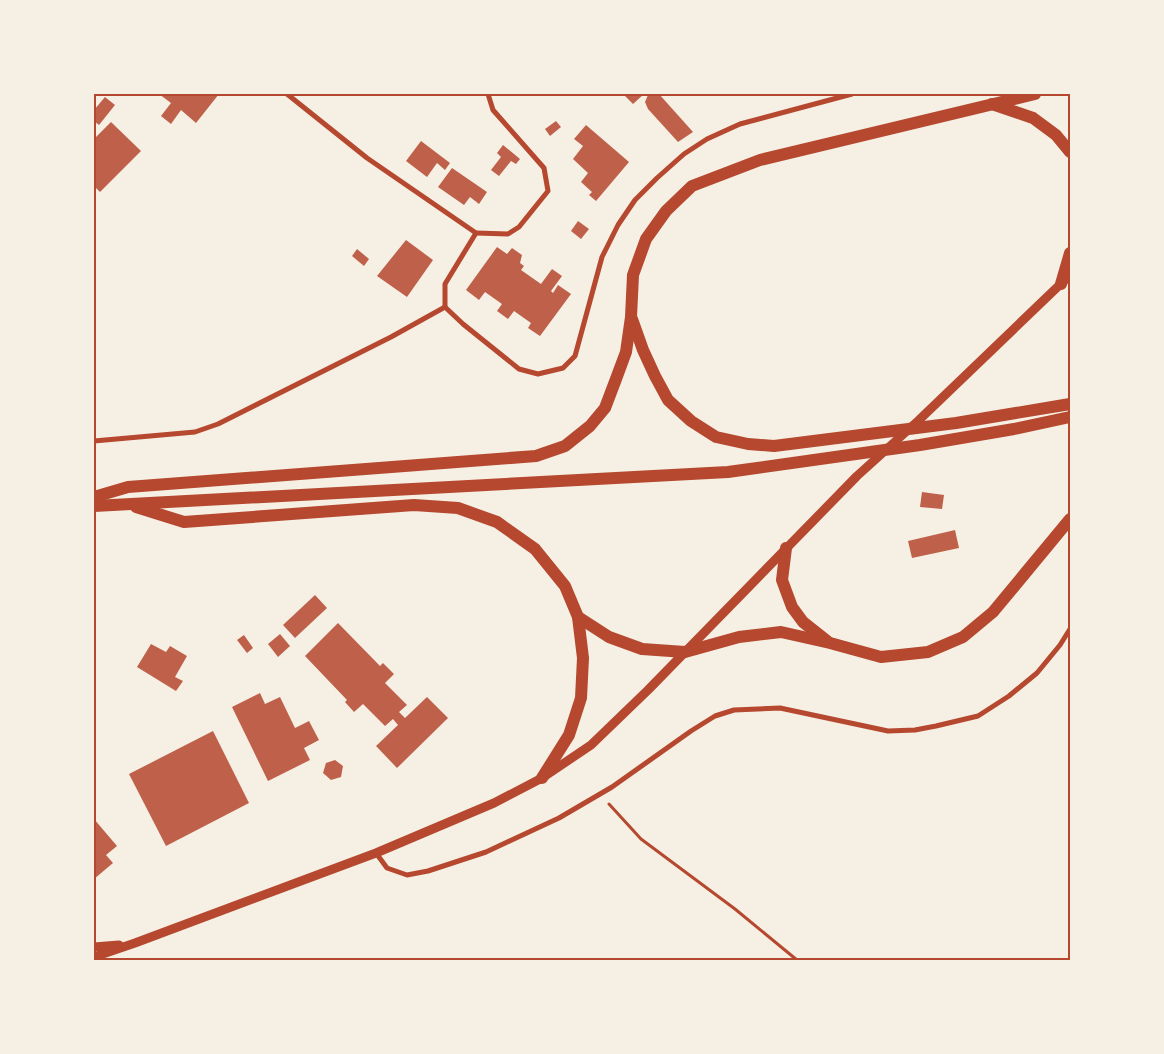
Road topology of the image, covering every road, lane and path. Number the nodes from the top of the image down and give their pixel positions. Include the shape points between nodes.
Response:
1 (287, 94) edge
2 (488, 94) edge
3 (852, 94) edge
4 (1036, 94) edge
5 (992, 104) junction
6 (1070, 152) edge
7 (476, 233) junction
8 (1070, 253) edge
9 (1070, 275) edge
10 (1060, 284) junction
11 (445, 307) junction
12 (631, 317) junction
13 (1070, 404) edge
14 (1070, 417) edge
15 (94, 441) edge
16 (94, 497) edge
17 (126, 505) junction
18 (94, 506) edge
19 (1070, 519) edge
20 (786, 548) junction
21 (578, 617) junction
22 (1070, 629) edge
23 (830, 643) junction
24 (686, 652) junction
25 (542, 778) junction
26 (600, 794) junction
27 (376, 853) junction
28 (134, 943) junction
29 (94, 947) edge
30 (94, 957) edge
31 (797, 960) edge

1 - 7 street via 367,158
2 - 7 street via 493,110 544,168 548,191 519,227 508,234
3 - 11 street via 740,124 707,139 657,178 635,200 602,257 575,356 563,368 538,374 520,369
4 - 5 main road
5 - 6 main road via 1033,118 1056,135
5 - 12 main road via 760,160 692,186 666,210 646,239 633,275
7 - 11 street via 445,284
8 - 10 main road
9 - 10 street
10 - 20 street via 857,476
11 - 15 street via 218,424 194,432
12 - 13 main road via 668,400 691,421 716,436 748,444 793,444 956,423
12 - 16 main road via 626,352 604,408 590,426 565,446 536,456 128,487
14 - 17 main road via 920,445 728,472
17 - 18 main road
17 - 21 main road via 184,522 414,506 458,508 497,522 535,549 565,586
19 - 23 main road via 993,612 963,637 928,652 881,657
20 - 23 main road via 782,580 792,607 803,622
20 - 24 street
21 - 24 main road via 610,637 642,649
21 - 25 main road via 583,658 581,698 569,735
22 - 26 street via 1037,673 978,716 929,728 888,731 780,708 734,710 715,716 691,731
23 - 24 main road via 781,632 739,637
24 - 25 street via 591,745
25 - 27 street via 494,803
26 - 27 street via 559,818 486,852 428,871 406,875 387,868
26 - 31 path via 641,839
27 - 28 street
28 - 29 street
28 - 30 street

